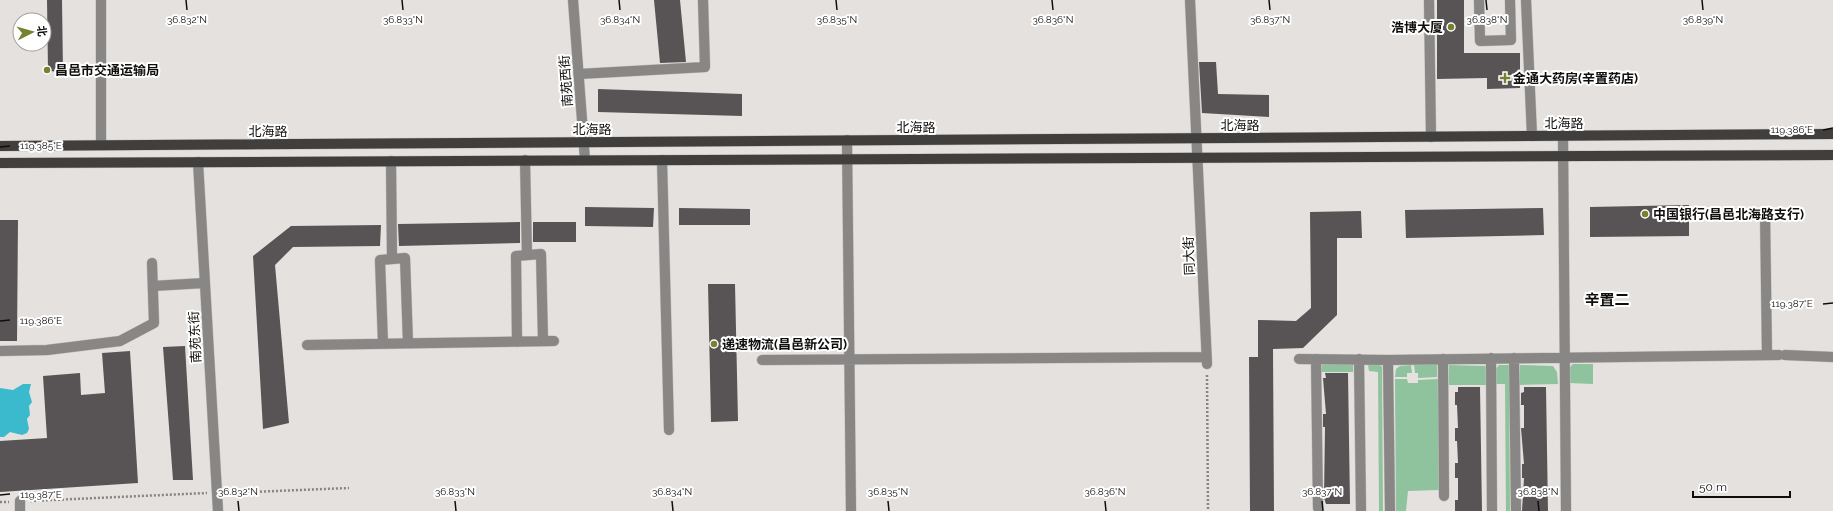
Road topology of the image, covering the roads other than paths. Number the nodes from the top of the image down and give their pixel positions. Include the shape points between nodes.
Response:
1 (100, 0) edge
2 (573, 0) edge
3 (703, 0) edge
4 (1190, 0) edge
5 (1429, 0) edge
6 (1479, 0) edge
7 (1510, 0) edge
8 (1526, 0) edge
9 (579, 74) junction
10 (1833, 134) edge
11 (1532, 136) junction
12 (1563, 136) junction
13 (1431, 137) junction
14 (1196, 138) junction
15 (847, 140) junction
16 (584, 142) junction
17 (101, 145) junction
18 (0, 146) edge
19 (1833, 155) edge
20 (1562, 156) junction
21 (1198, 158) junction
22 (847, 159) junction
23 (525, 160) junction
24 (585, 160) junction
25 (662, 160) junction
26 (390, 161) junction
27 (0, 162) edge
28 (198, 162) junction
29 (1765, 212) dead end
30 (527, 255) junction
31 (392, 259) junction
32 (152, 263) dead end
33 (204, 283) junction
34 (153, 286) junction
35 (543, 341) junction
36 (554, 341) dead end
37 (517, 342) junction
38 (408, 343) junction
39 (383, 344) junction
40 (307, 345) dead end
41 (0, 351) edge
42 (1767, 355) junction
43 (1833, 357) edge
44 (1491, 358) junction
45 (1514, 358) junction
46 (1564, 358) junction
47 (849, 359) junction
48 (1299, 359) dead end
49 (1316, 359) junction
50 (1359, 359) junction
51 (1443, 359) junction
52 (762, 360) dead end
53 (1388, 360) junction
54 (669, 430) dead end
55 (1444, 496) dead end
56 (1318, 508) dead end
57 (1361, 510) dead end
58 (218, 511) edge
59 (851, 511) edge
60 (1390, 511) edge
61 (1492, 511) edge
62 (1516, 511) edge
63 (1566, 511) edge

1 - 17 street
2 - 9 street, 南苑西街
3 - 9 street via 705,67
4 - 14 street, 同大街
5 - 13 street
6 - 7 street via 1480,41 1511,40
8 - 11 street
9 - 16 street, 南苑西街
10 - 12 main road, 北海路
11 - 12 main road, 北海路
11 - 13 main road, 北海路
12 - 20 street
13 - 14 main road, 北海路
14 - 15 main road, 北海路
14 - 21 street, 同大街
15 - 16 main road, 北海路
15 - 22 street
16 - 17 main road, 北海路
16 - 24 street, 南苑西街
17 - 18 main road, 北海路
19 - 20 main road
20 - 21 main road
20 - 46 street
21 - 22 main road
21 - 47 street, 同大街 via 1206,361
22 - 25 main road
22 - 47 street
23 - 24 main road
23 - 26 main road
23 - 30 street
24 - 25 main road
25 - 54 street
26 - 28 main road
26 - 31 street
27 - 28 main road
28 - 33 street, 南苑东街
29 - 42 street
30 - 35 street via 541,254
30 - 37 street via 516,256
31 - 38 street via 405,258
31 - 39 street via 380,260
32 - 34 street
33 - 34 street
33 - 58 street, 南苑东街
34 - 41 street via 154,322 120,341 47,350
35 - 36 street
35 - 37 street
37 - 38 street
38 - 39 street
39 - 40 street
42 - 43 street
42 - 46 street
44 - 45 street
44 - 51 street
44 - 61 street
45 - 46 street
45 - 62 street
46 - 63 street
47 - 52 street
47 - 59 street
48 - 49 street
49 - 50 street
49 - 56 street
50 - 53 street
50 - 57 street
51 - 53 street
51 - 55 street
53 - 60 street

